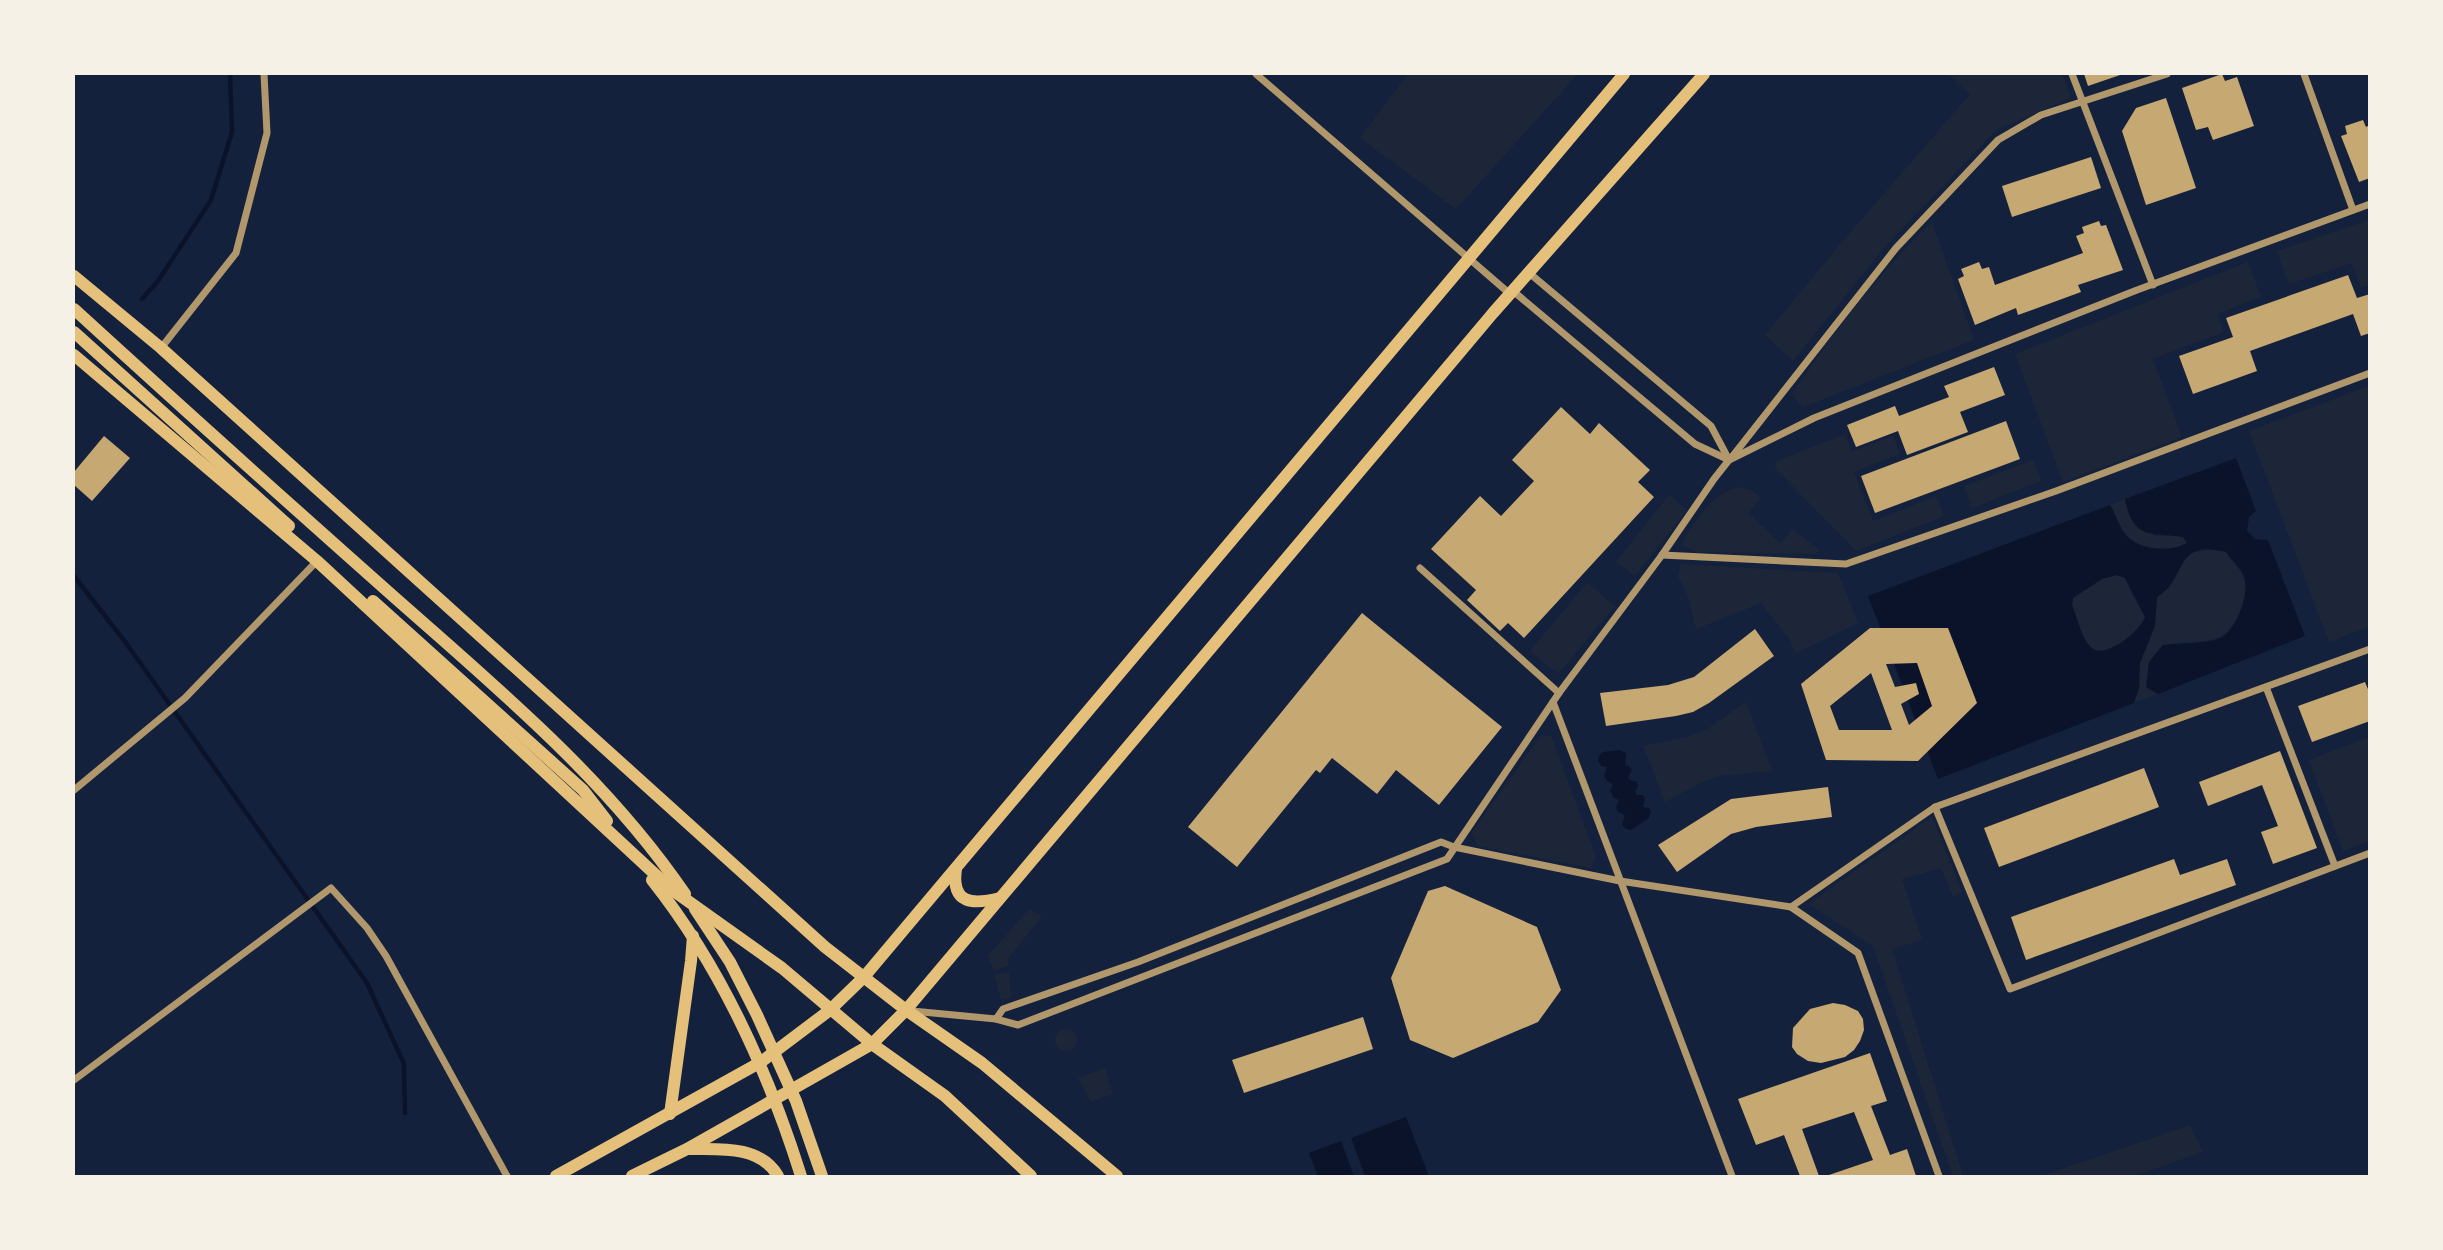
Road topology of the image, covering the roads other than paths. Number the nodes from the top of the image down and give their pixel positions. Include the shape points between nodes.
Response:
1 (264, 74) edge
2 (1256, 74) edge
3 (1625, 74) edge
4 (1704, 74) edge
5 (2072, 74) edge
6 (2167, 74) edge
7 (2304, 74) edge
8 (2082, 100) junction
9 (2370, 204) edge
10 (2353, 210) junction
11 (1468, 258) junction
12 (1528, 272) junction
13 (74, 276) edge
14 (2153, 285) junction
15 (1511, 292) junction
16 (74, 309) edge
17 (74, 332) edge
18 (160, 348) junction
19 (74, 355) edge
20 (2370, 373) edge
21 (1730, 460) junction
22 (1662, 555) junction
23 (317, 561) junction
24 (1419, 568) dead end
25 (2370, 649) edge
26 (2266, 687) junction
27 (1559, 693) junction
28 (1553, 702) junction
29 (74, 790) edge
30 (1935, 807) junction
31 (1454, 847) junction
32 (2370, 853) edge
33 (2335, 866) junction
34 (956, 868) junction
35 (1620, 881) junction
36 (671, 889) junction
37 (1000, 898) junction
38 (1791, 907) junction
39 (863, 977) junction
40 (830, 1010) junction
41 (906, 1010) junction
42 (996, 1019) junction
43 (872, 1044) junction
44 (74, 1080) edge
45 (670, 1114) junction
46 (687, 1149) junction
47 (507, 1177) edge
48 (556, 1177) edge
49 (632, 1177) edge
50 (778, 1177) edge
51 (801, 1177) edge
52 (822, 1177) edge
53 (1031, 1177) edge
54 (1117, 1177) edge
55 (1732, 1177) edge
56 (1939, 1177) edge

1 - 18 street via 267,133 236,253
2 - 11 street
3 - 11 main road
4 - 12 main road
5 - 8 street
6 - 8 street
7 - 10 street
8 - 14 street
8 - 21 street via 2041,115 1998,140 1896,248
9 - 10 street
10 - 14 street
11 - 15 street
11 - 34 main road
12 - 15 main road
12 - 21 street via 1712,425
13 - 18 main road
14 - 21 street via 1814,418
15 - 21 street via 1695,444
15 - 37 main road
16 - 52 main road via 537,723 618,807 730,961 796,1101
17 - 51 main road via 583,790 665,896 713,968 768,1085
18 - 39 main road
19 - 23 main road
20 - 22 street via 1846,564
21 - 22 street
22 - 27 street
23 - 29 street via 185,698
23 - 36 main road
24 - 27 street
25 - 26 street
26 - 30 street
26 - 33 street
27 - 28 street
28 - 31 street
28 - 35 street
30 - 33 street via 2010,989
30 - 38 street
31 - 35 street
31 - 42 street via 1441,842 1138,962 1003,1009
31 - 42 street via 1447,859 1018,1026
32 - 33 street
34 - 37 main road via 954,884 961,896 979,902
34 - 39 main road
35 - 38 street
35 - 55 street
36 - 40 main road via 782,968
36 - 45 main road via 693,927
37 - 41 main road
38 - 56 street via 1858,953
39 - 40 main road
39 - 41 main road
40 - 43 main road
40 - 45 main road via 761,1062
41 - 42 street
41 - 43 main road
41 - 54 main road via 982,1063
43 - 46 main road
43 - 53 main road via 945,1096
44 - 47 street via 331,888 386,956
45 - 48 main road
46 - 49 main road
46 - 50 main road via 741,1150 772,1167

